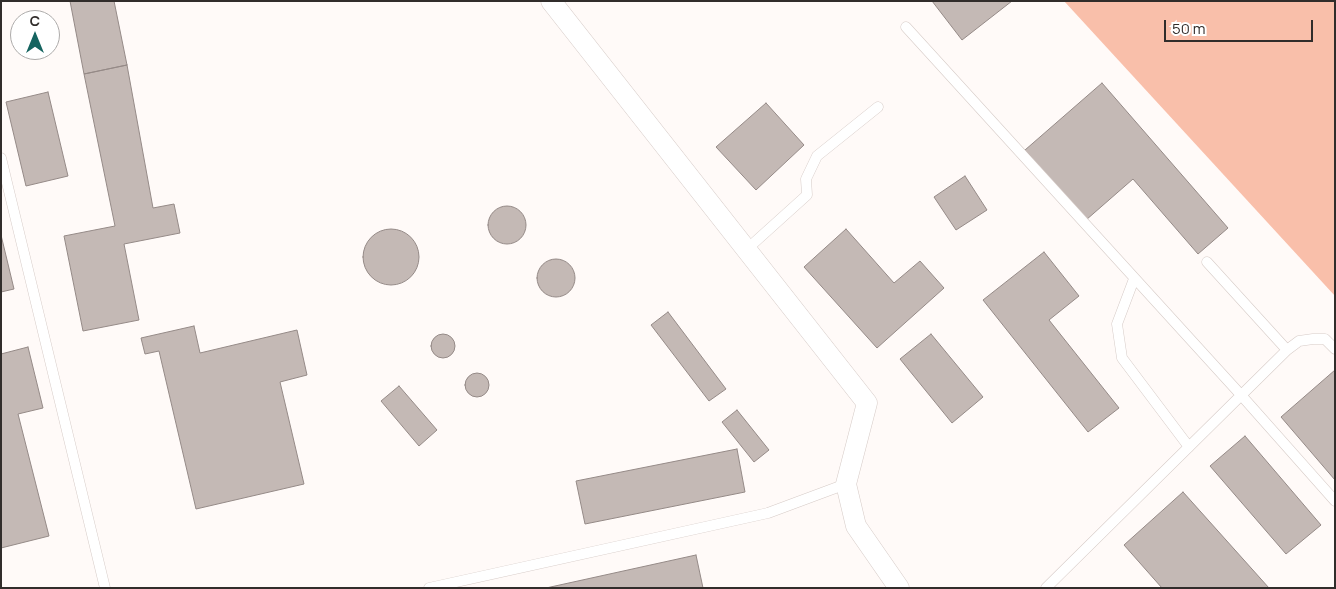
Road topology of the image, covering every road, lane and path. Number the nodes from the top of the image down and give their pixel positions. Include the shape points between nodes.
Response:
1 (551, 1) edge
2 (906, 27) dead end
3 (878, 107) dead end
4 (1, 158) edge
5 (746, 250) junction
6 (1207, 262) dead end
7 (1134, 279) junction
8 (1335, 349) edge
9 (1287, 350) junction
10 (1240, 396) junction
11 (1189, 447) junction
12 (846, 484) junction
13 (1335, 502) edge
14 (105, 588) edge
15 (429, 588) edge
16 (900, 588) edge
17 (1046, 588) edge

1 - 5 street
2 - 7 lane
3 - 5 lane via 817,156 806,179 807,195
4 - 14 lane
5 - 12 street via 867,403
6 - 9 lane
7 - 10 lane
7 - 11 lane via 1117,324 1122,358
8 - 9 lane via 1325,339 1313,339 1299,341
9 - 10 lane
10 - 11 lane
10 - 13 lane
11 - 17 lane
12 - 15 lane via 768,513
12 - 16 street via 856,526

